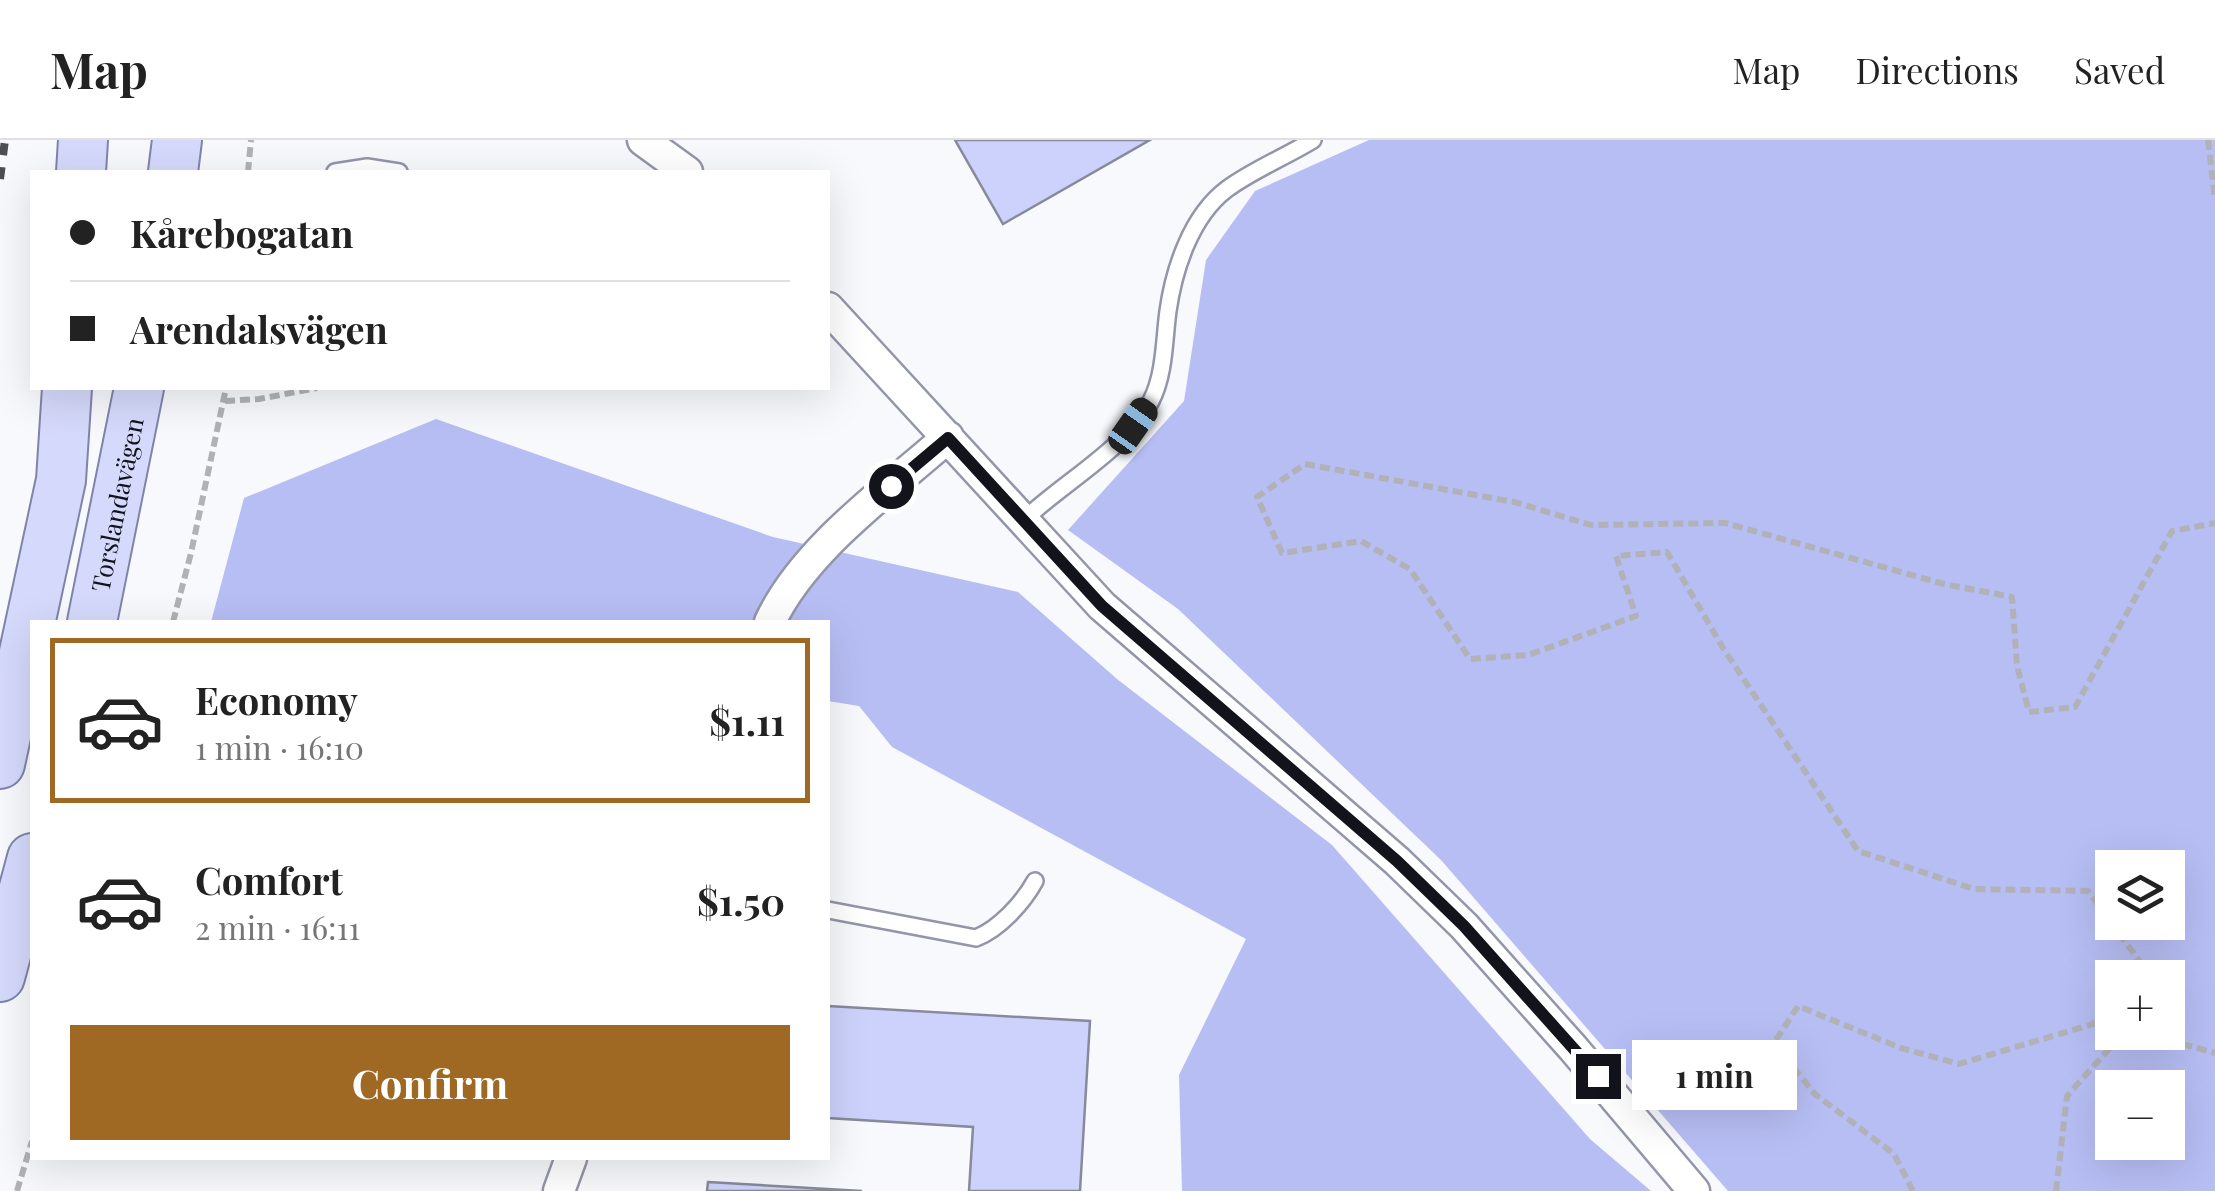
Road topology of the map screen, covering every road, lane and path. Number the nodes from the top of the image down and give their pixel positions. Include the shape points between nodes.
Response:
1 (83, 140) edge
2 (177, 140) edge
3 (251, 140) edge
4 (643, 140) edge
5 (1313, 140) edge
6 (2208, 140) edge
7 (81, 170) edge
8 (173, 170) edge
9 (248, 170) edge
10 (348, 170) edge
11 (386, 170) edge
12 (684, 170) edge
13 (2215, 200) edge
14 (830, 310) edge
15 (67, 390) edge
16 (139, 390) edge
17 (226, 390) edge
18 (306, 390) edge
19 (225, 400) junction
20 (948, 438) junction
21 (1023, 521) junction
22 (2215, 522) edge
23 (31, 620) edge
24 (92, 620) edge
25 (173, 620) edge
26 (771, 620) edge
27 (30, 624) edge
28 (0, 764) edge
29 (30, 865) edge
30 (1036, 881) dead end
31 (830, 910) edge
32 (2139, 960) edge
33 (0, 977) edge
34 (2095, 1021) edge
35 (2185, 1045) edge
36 (2108, 1050) edge
37 (2215, 1053) edge
38 (30, 1148) edge
39 (569, 1160) edge
40 (17, 1191) edge
41 (559, 1191) edge
42 (1694, 1191) edge
43 (1913, 1191) edge
44 (2056, 1191) edge

1 - 7 main road
2 - 8 main road
3 - 9 path
4 - 12 street
5 - 21 lane via 1225,190 1208,207 1181,260 1152,400 1133,426
6 - 13 path
10 - 11 lane
14 - 20 street
15 - 23 main road via 61,480
16 - 24 main road, Torslandavägen
17 - 19 path
18 - 19 path
19 - 25 path
20 - 21 street
20 - 26 street via 828,545 784,594
21 - 42 street via 1102,606 1464,926
22 - 32 path via 2172,531 2075,708 2029,712 2017,666 2012,598 1725,523 1591,525 1514,502 1306,464 1257,496 1282,554 1361,541 1410,569 1470,659 1528,655 1636,616 1616,556 1668,552 1723,648 1858,851 1974,890 2088,892
27 - 28 main road
29 - 33 main road
30 - 31 lane via 976,938
34 - 43 path via 1959,1064 1798,1006 1774,1043 1815,1094 1894,1154
35 - 37 path
36 - 44 path via 2067,1096
38 - 40 path
39 - 41 street

